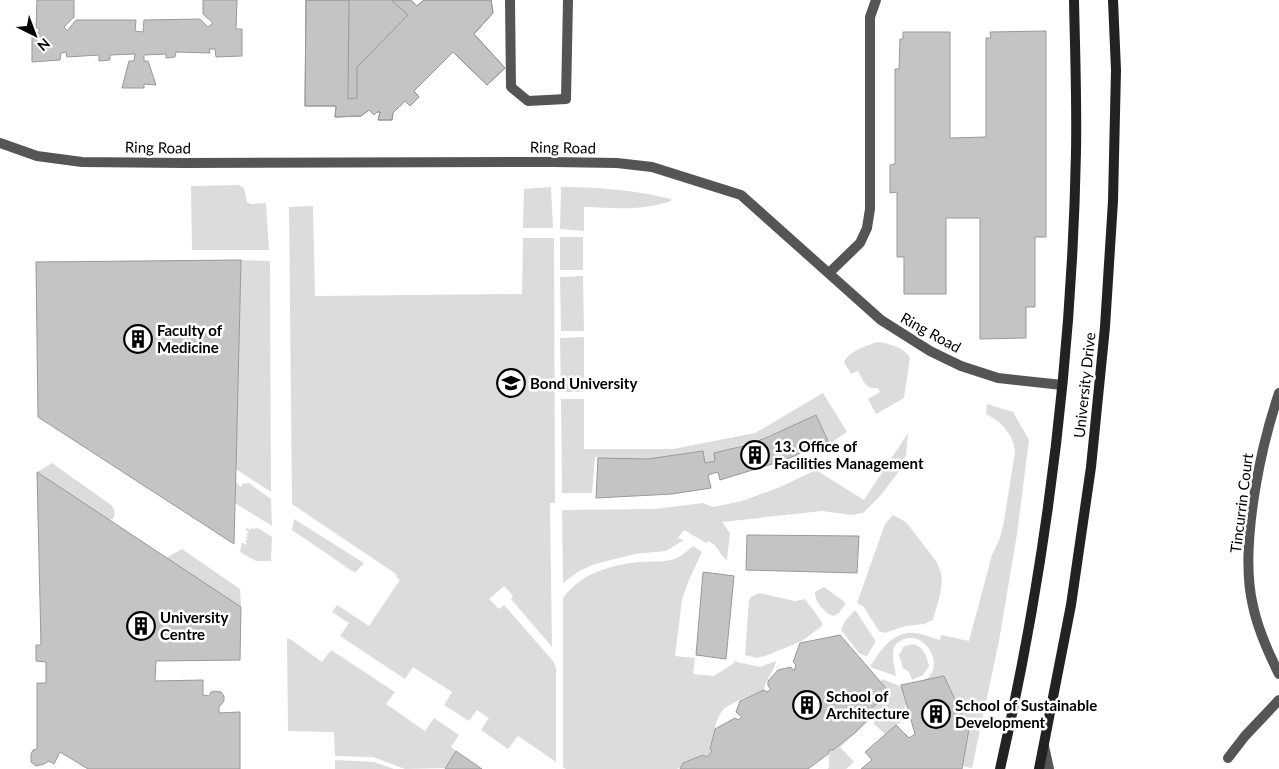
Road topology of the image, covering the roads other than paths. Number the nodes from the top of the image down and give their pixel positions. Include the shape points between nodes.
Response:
1 (510, 0) edge
2 (568, 0) edge
3 (876, 0) edge
4 (1074, 0) edge
5 (1113, 0) edge
6 (0, 143) edge
7 (829, 273) junction
8 (1062, 385) junction
9 (1279, 393) edge
10 (1279, 674) edge
11 (1279, 700) edge
12 (1044, 745) junction
13 (1228, 758) dead end
14 (1000, 769) edge
15 (1039, 769) edge
16 (1049, 769) edge

1 - 2 street via 511,87 528,101 566,99
3 - 7 street via 870,16 870,208 867,228 860,243
4 - 8 street, University Drive via 1076,151
5 - 12 street, University Drive via 1116,79 1105,327 1091,467 1071,606
6 - 7 street, Ring Road via 37,156 82,162 554,162 652,167 741,195
7 - 8 street, Ring Road via 881,320 938,355 998,378
8 - 14 street, University Drive via 1038,570
9 - 10 street, Tincurrin Court via 1269,423 1258,480 1249,564 1253,605
11 - 13 street
12 - 15 street, University Drive
12 - 16 street

